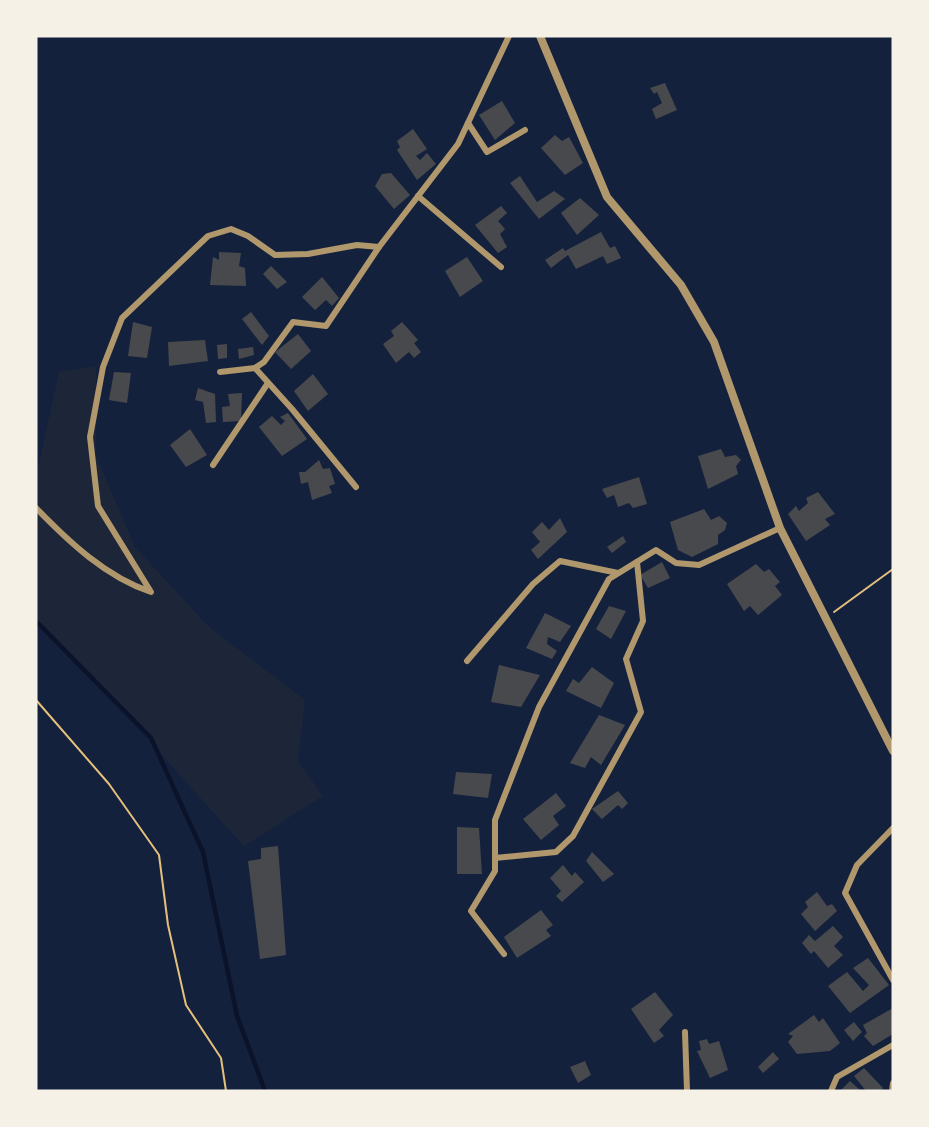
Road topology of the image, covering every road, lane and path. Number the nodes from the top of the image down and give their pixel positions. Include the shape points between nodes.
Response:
1 (509, 36) edge
2 (540, 36) edge
3 (468, 123) junction
4 (525, 130) dead end
5 (418, 196) junction
6 (379, 247) junction
7 (501, 267) dead end
8 (255, 368) junction
9 (220, 372) dead end
10 (268, 383) junction
11 (213, 465) dead end
12 (356, 487) dead end
13 (36, 508) edge
14 (780, 528) junction
15 (637, 562) junction
16 (893, 569) edge
17 (618, 573) junction
18 (825, 619) junction
19 (467, 661) dead end
20 (36, 700) edge
21 (893, 751) edge
22 (893, 828) edge
23 (495, 858) junction
24 (504, 954) dead end
25 (893, 980) edge
26 (684, 1032) dead end
27 (893, 1045) edge
28 (893, 1083) edge
29 (226, 1091) edge
30 (687, 1091) edge
31 (831, 1091) edge
32 (892, 1091) edge

1 - 3 street
2 - 14 street via 607,196 681,285 714,342
3 - 4 street via 487,152
3 - 5 street via 458,144
5 - 6 street
5 - 7 street
6 - 8 street via 326,327 293,322 264,362
6 - 13 street via 357,245 308,254 275,255 231,229 208,236 122,318 103,367 90,437 98,506 151,592 127,584 67,539
8 - 9 street
8 - 10 street
10 - 11 street
10 - 12 street
14 - 15 street via 699,565 676,563 656,550
14 - 18 street
15 - 17 street
15 - 23 street via 643,621 626,659 641,712 573,836 556,852
16 - 18 path
17 - 19 street via 560,561 533,584
17 - 23 street via 609,579 539,707 495,820
18 - 21 street
20 - 29 path via 109,784 159,855 168,925 186,1005 221,1058
22 - 25 street via 857,865 845,893
23 - 24 street via 495,871 471,911
26 - 30 street
27 - 31 street via 837,1077
28 - 32 street

